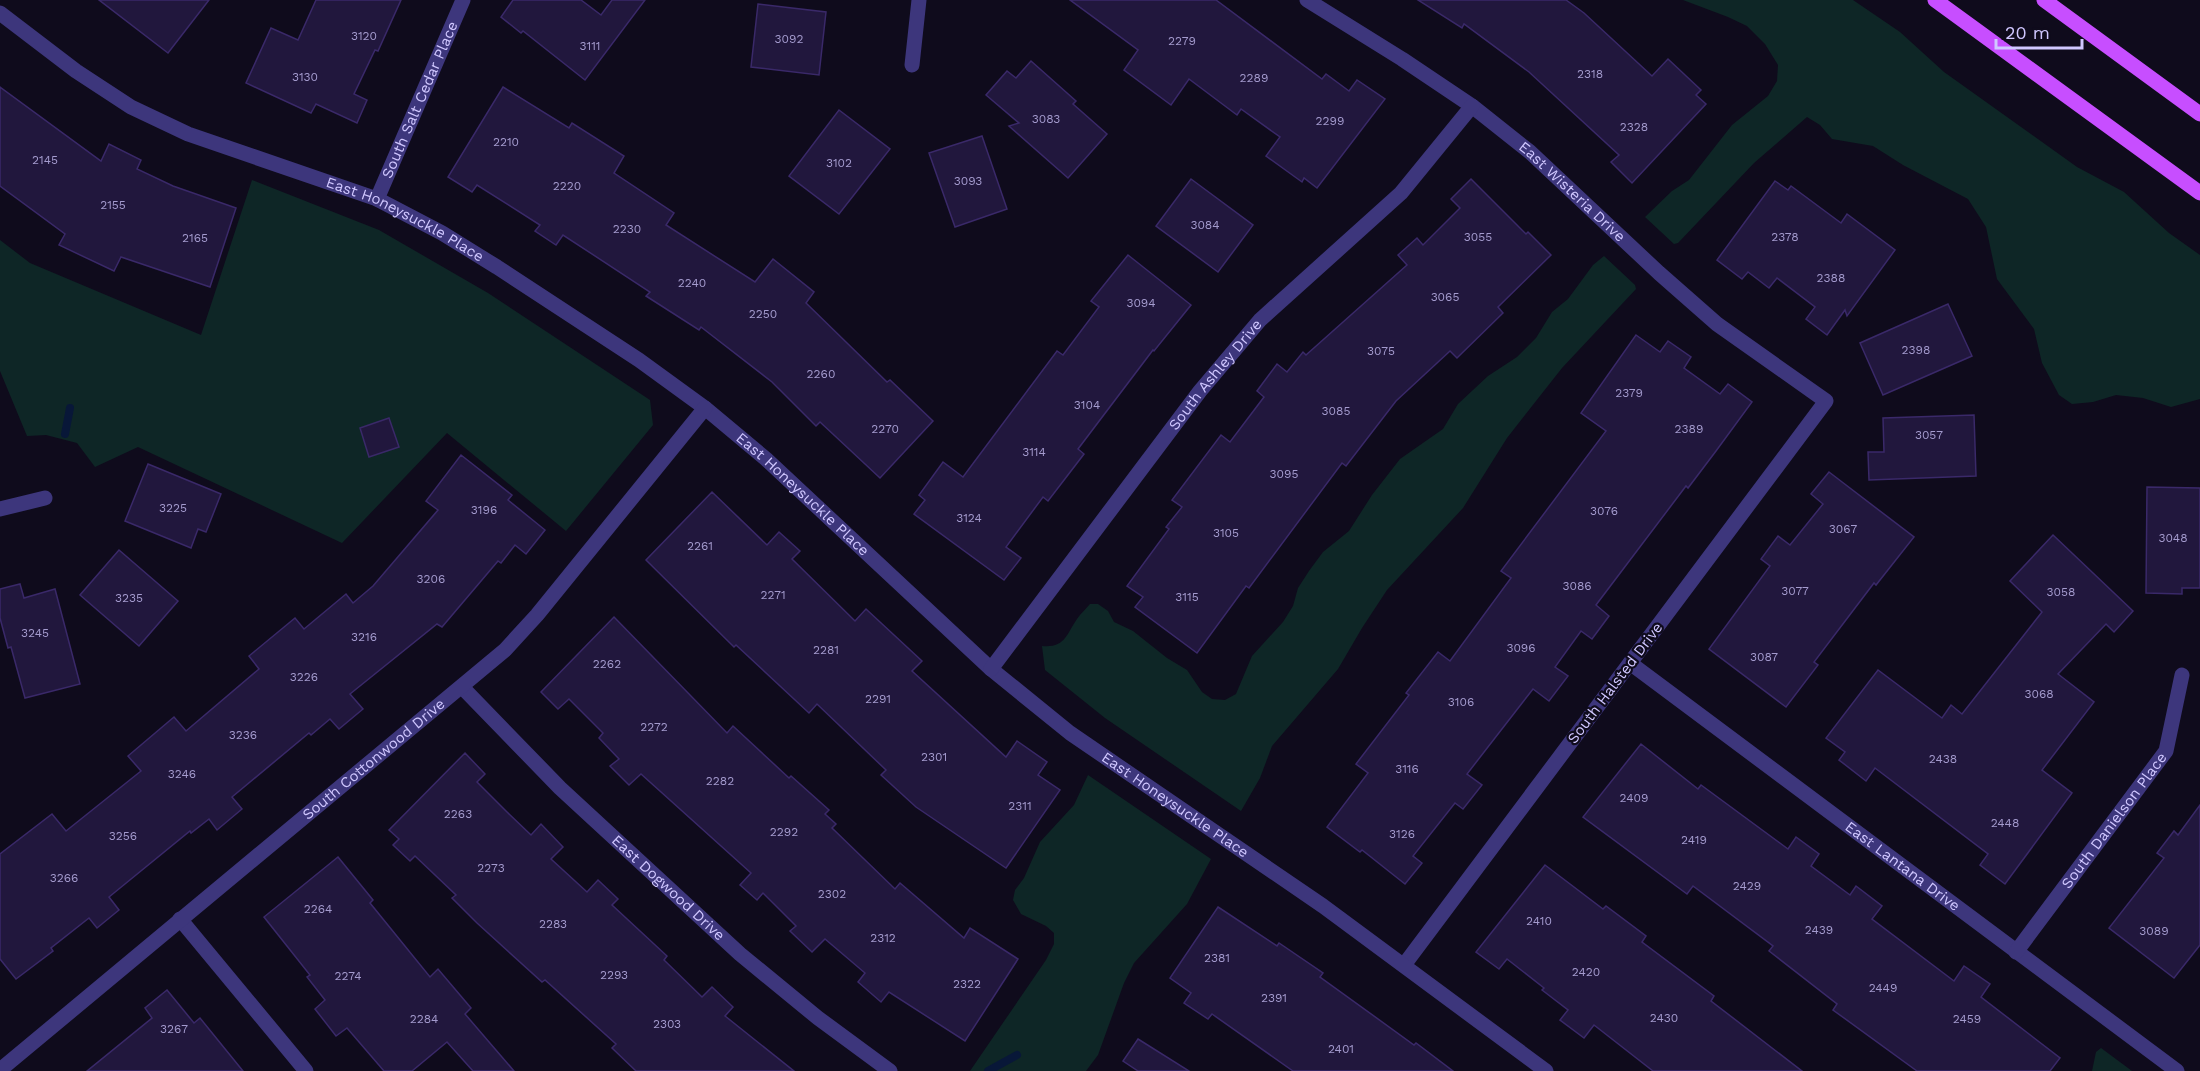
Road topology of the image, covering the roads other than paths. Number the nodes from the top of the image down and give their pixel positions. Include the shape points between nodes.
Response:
1 (463, 0) edge
2 (919, 0) edge
3 (1307, 0) edge
4 (1935, 0) edge
5 (2044, 0) edge
6 (0, 13) edge
7 (912, 65) dead end
8 (1472, 106) junction
9 (2200, 114) edge
10 (2200, 193) edge
11 (376, 199) junction
12 (1826, 401) joint
13 (705, 408) junction
14 (45, 498) dead end
15 (0, 509) edge
16 (1630, 663) junction
17 (991, 669) junction
18 (2182, 675) dead end
19 (462, 687) junction
20 (180, 919) junction
21 (2016, 952) junction
22 (1404, 965) junction
23 (0, 1070) edge
24 (306, 1071) edge
25 (890, 1071) edge
26 (1546, 1071) edge
27 (2177, 1071) edge

1 - 11 street, South Salt Cedar Place
2 - 7 street
3 - 8 street, East Wisteria Drive
4 - 10 main road
5 - 9 main road
6 - 11 street, East Honeysuckle Place via 131,107 188,134
8 - 12 street, East Wisteria Drive via 1530,152 1717,324
8 - 17 street, South Ashley Drive via 1401,193 1260,320 1200,391
11 - 13 street, East Honeysuckle Place via 497,267
12 - 16 street, South Halsted Drive
13 - 17 street, East Honeysuckle Place via 766,459
13 - 19 street, South Cottonwood Drive via 537,615
14 - 15 street
16 - 21 street, East Lantana Drive
16 - 22 street, South Halsted Drive
17 - 22 street, East Honeysuckle Place via 1071,733
18 - 21 street, South Danielson Place via 2166,751
19 - 20 street, South Cottonwood Drive
19 - 25 street, East Dogwood Drive via 560,788 740,954
20 - 23 street, South Cottonwood Drive
20 - 24 street
21 - 27 street, East Lantana Drive
22 - 26 street, East Honeysuckle Place

